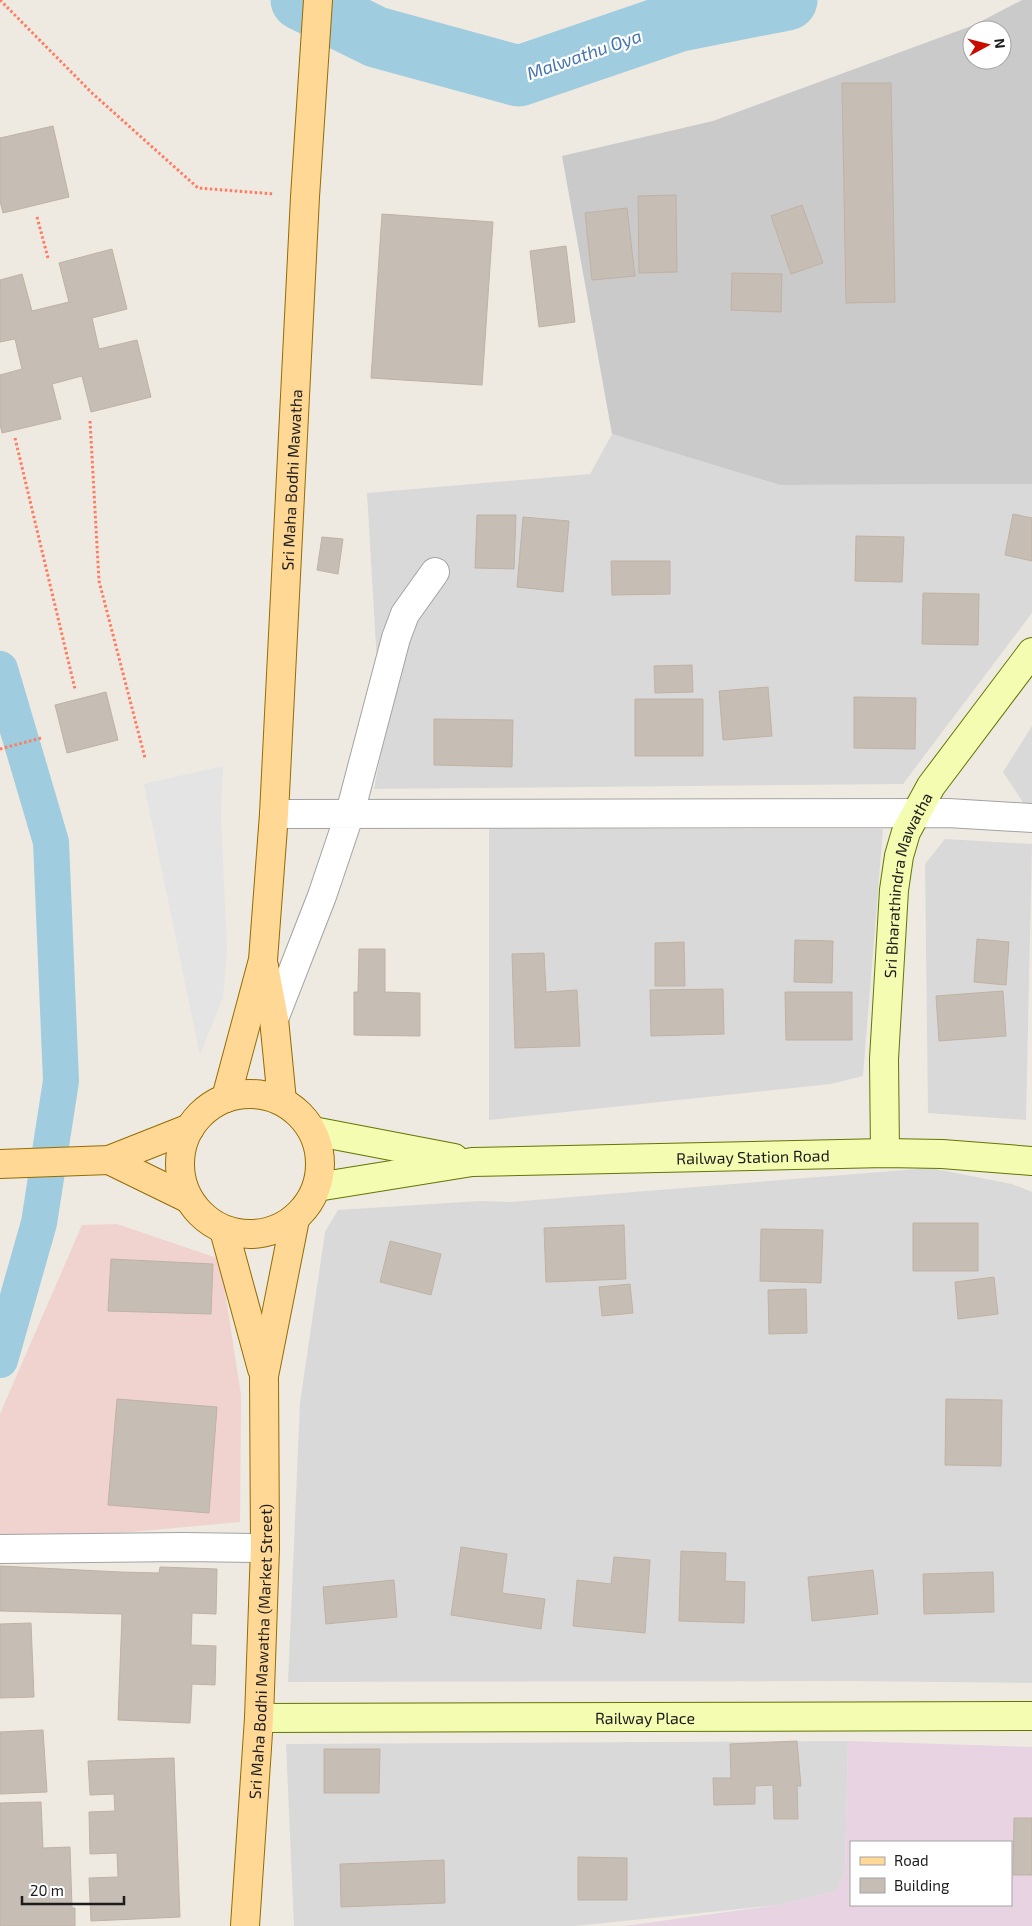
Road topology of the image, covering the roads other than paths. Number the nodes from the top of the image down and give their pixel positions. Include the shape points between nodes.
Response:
1 (318, 0) edge
2 (435, 572) dead end
3 (1032, 652) edge
4 (350, 813) junction
5 (915, 813) junction
6 (274, 814) junction
7 (1022, 818) edge
8 (263, 960) junction
9 (274, 1019) junction
10 (226, 1098) junction
11 (282, 1101) junction
12 (190, 1128) junction
13 (313, 1131) junction
14 (885, 1153) junction
15 (109, 1160) junction
16 (1032, 1161) edge
17 (472, 1162) junction
18 (0, 1164) edge
19 (317, 1186) junction
20 (190, 1199) junction
21 (295, 1219) junction
22 (224, 1230) junction
23 (264, 1376) junction
24 (265, 1548) junction
25 (0, 1549) edge
26 (1032, 1716) edge
27 (259, 1718) junction
28 (245, 1926) edge

1 - 6 main road, Sri Maha Bodhi Mawatha
2 - 4 street via 406,614 396,638
3 - 5 main road, Sri Bharathindra Mawatha via 931,786
4 - 5 street
4 - 6 street
4 - 9 street
5 - 7 street
5 - 14 main road, Sri Bharathindra Mawatha via 906,832 894,890 884,1059
6 - 8 main road, Sri Maha Bodhi Mawatha
8 - 9 main road, Sri Maha Bodhi Mawatha
8 - 10 main road, Sri Maha Bodhi Mawatha
9 - 11 main road, Sri Maha Bodhi Mawatha
10 - 11 main road via 254,1093
10 - 12 main road via 206,1110
11 - 13 main road via 300,1114
12 - 15 main road
12 - 20 main road via 180,1164 182,1182
13 - 17 main road, Railway Station Road
13 - 19 main road via 320,1159
14 - 16 main road, Railway Station Road
14 - 17 main road, Railway Station Road
15 - 18 main road
15 - 20 main road
17 - 19 main road, Railway Station Road
19 - 21 main road via 308,1205
20 - 22 main road via 198,1212
21 - 22 main road via 279,1229 261,1234
21 - 23 main road, Sri Maha Bodhi Mawatha (Market Street)
22 - 23 main road, Sri Maha Bodhi Mawatha (Market Street)
23 - 24 main road, Sri Maha Bodhi Mawatha (Market Street)
24 - 25 street
24 - 27 main road, Sri Maha Bodhi Mawatha (Market Street)
26 - 27 main road, Railway Place
27 - 28 main road, Sri Maha Bodhi Mawatha (Market Street)

